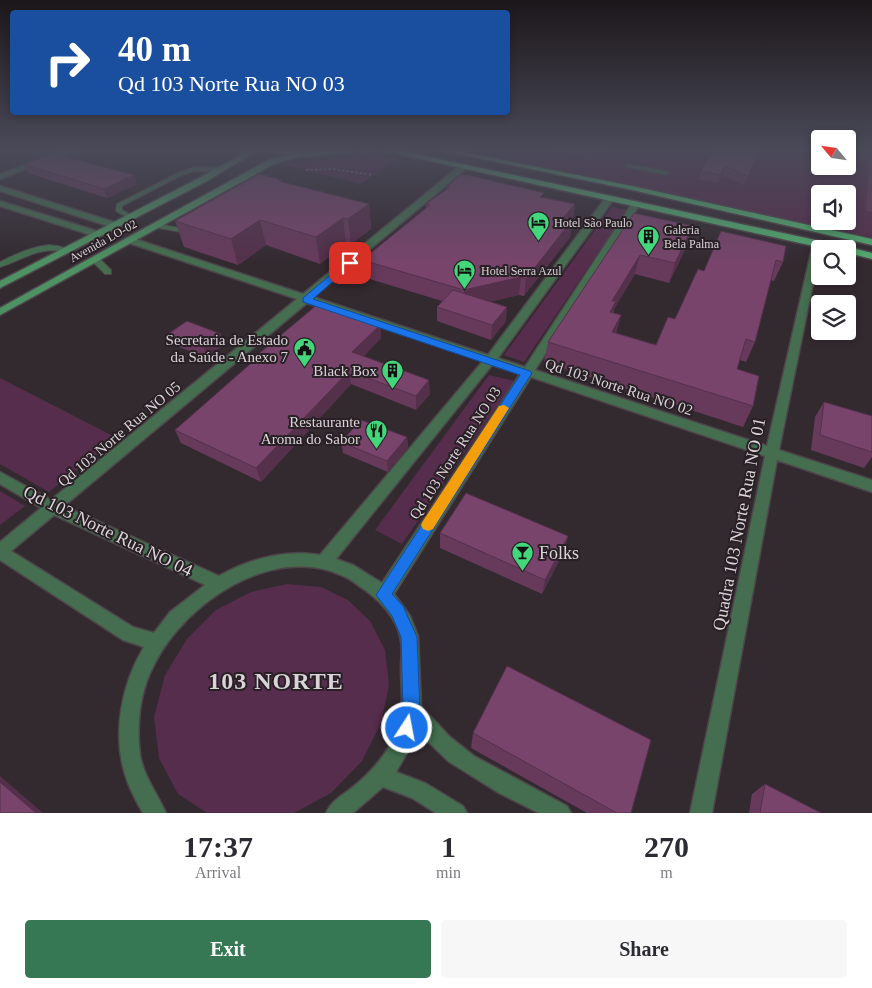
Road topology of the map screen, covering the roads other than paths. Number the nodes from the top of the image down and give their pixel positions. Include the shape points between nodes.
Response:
1 (0, 188) edge
2 (153, 188) edge
3 (187, 188) edge
4 (229, 188) edge
5 (439, 188) edge
6 (564, 188) edge
7 (632, 188) edge
8 (610, 198) junction
9 (0, 203) edge
10 (636, 204) junction
11 (131, 217) junction
12 (114, 225) junction
13 (155, 226) junction
14 (181, 230) edge
15 (97, 234) junction
16 (129, 240) junction
17 (811, 242) edge
18 (872, 242) edge
19 (67, 250) junction
20 (856, 252) edge
21 (872, 256) edge
22 (95, 259) junction
23 (0, 265) edge
24 (108, 272) dead end
25 (811, 276) edge
26 (0, 285) edge
27 (306, 300) junction
28 (0, 312) edge
29 (490, 360) junction
30 (526, 373) junction
31 (772, 452) junction
32 (0, 477) edge
33 (872, 486) edge
34 (52, 508) junction
35 (0, 551) edge
36 (325, 561) junction
37 (218, 583) junction
38 (384, 595) junction
39 (157, 642) junction
40 (412, 710) junction
41 (381, 776) junction
42 (155, 813) edge
43 (337, 813) edge
44 (456, 813) edge
45 (560, 813) edge
46 (700, 813) edge

1 - 12 street
2 - 11 lane via 119,205 119,212
3 - 11 street, Avenida LO-02
4 - 13 street, Avenida LO-02
5 - 27 street, Qd 103 Norte Rua NO 05
6 - 8 main road
7 - 18 main road
8 - 10 main road
8 - 29 street, Qd 103 Norte Rua NO 03
9 - 15 street
10 - 17 main road
10 - 30 street, Qd 103 Norte Rua NO 03
11 - 12 street, Avenida LO-02
12 - 15 street, Avenida LO-02
13 - 14 lane
13 - 16 street, Avenida LO-02
15 - 19 street, Avenida LO-02
16 - 22 street, Avenida LO-02
16 - 27 street, Qd 103 Norte Rua NO 02
19 - 23 lane via 54,246 34,249
19 - 26 street, Avenida LO-02
20 - 21 main road
22 - 24 lane
22 - 28 street, Avenida LO-02
25 - 31 street, Quadra 103 Norte Rua NO 01
27 - 29 street, Qd 103 Norte Rua NO 02
27 - 34 street, Qd 103 Norte Rua NO 05
29 - 30 street, Qd 103 Norte Rua NO 02
29 - 36 street, Qd 103 Norte Rua NO 03
30 - 31 street, Qd 103 Norte Rua NO 02
30 - 38 street, Qd 103 Norte Rua NO 03
31 - 33 street, Qd 103 Norte Rua NO 02
31 - 46 street, Quadra 103 Norte Rua NO 01
32 - 34 street, Qd 103 Norte Rua NO 04
34 - 35 street, Qd 103 Norte Rua NO 05
34 - 37 street, Qd 103 Norte Rua NO 04
35 - 39 street via 128,634
36 - 37 street via 299,559 258,565
36 - 38 street via 361,575
37 - 39 street via 184,609
38 - 40 street via 398,611 409,637
39 - 42 street via 137,683 128,728 134,773
40 - 41 street via 400,744
40 - 45 street via 455,754
41 - 43 street
41 - 44 street via 418,790

